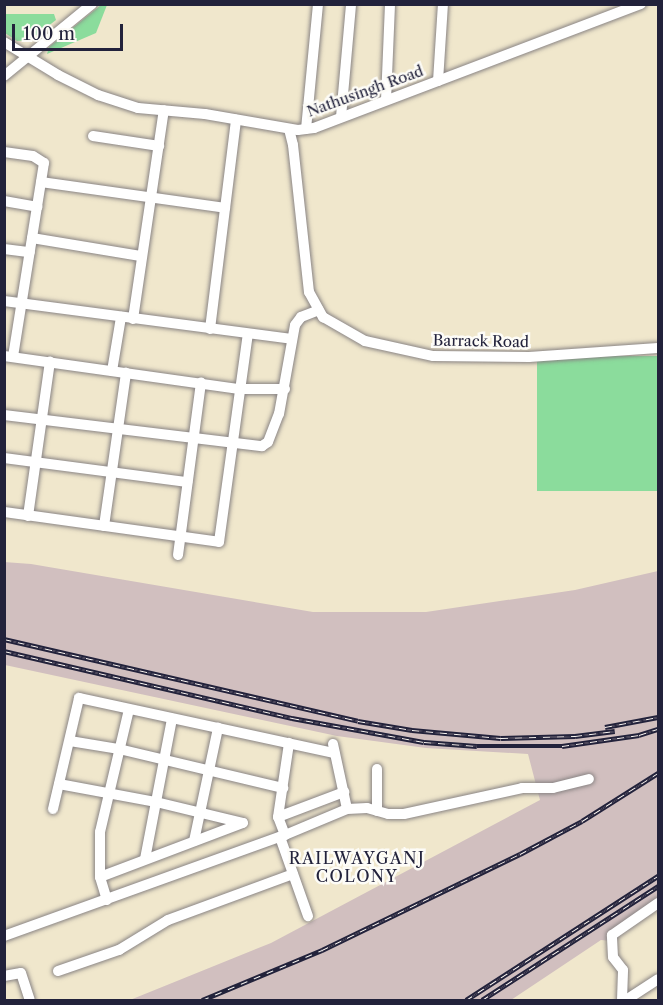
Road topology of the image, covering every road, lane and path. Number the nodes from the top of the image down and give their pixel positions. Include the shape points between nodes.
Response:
1 (92, 4) edge
2 (318, 4) edge
3 (351, 4) edge
4 (390, 4) edge
5 (443, 4) edge
6 (642, 4) edge
7 (4, 42) edge
8 (27, 57) junction
9 (4, 76) edge
10 (438, 81) junction
11 (386, 100) junction
12 (164, 110) junction
13 (341, 117) junction
14 (236, 120) junction
15 (289, 129) junction
16 (306, 129) junction
17 (93, 136) dead end
18 (159, 146) junction
19 (4, 152) edge
20 (41, 182) junction
21 (150, 198) junction
22 (4, 201) edge
23 (37, 207) junction
24 (225, 208) junction
25 (32, 238) junction
26 (4, 249) edge
27 (30, 252) junction
28 (141, 256) junction
29 (4, 301) edge
30 (21, 304) junction
31 (319, 309) junction
32 (127, 318) junction
33 (210, 329) junction
34 (248, 334) junction
35 (292, 339) junction
36 (658, 348) edge
37 (9, 357) edge
38 (50, 362) junction
39 (112, 371) junction
40 (126, 373) junction
41 (201, 384) junction
42 (238, 389) junction
43 (285, 389) junction
44 (4, 415) edge
45 (42, 421) junction
46 (118, 430) junction
47 (192, 440) junction
48 (232, 442) junction
49 (4, 458) edge
50 (36, 463) junction
51 (112, 472) junction
52 (187, 482) junction
53 (4, 512) edge
54 (28, 516) junction
55 (104, 526) junction
56 (179, 536) junction
57 (178, 555) dead end
58 (129, 709) junction
59 (172, 719) junction
60 (218, 728) junction
61 (70, 741) junction
62 (289, 743) junction
63 (119, 749) junction
64 (165, 760) junction
65 (377, 769) dead end
66 (208, 771) junction
67 (589, 779) dead end
68 (59, 784) junction
69 (283, 788) junction
70 (344, 792) junction
71 (111, 793) junction
72 (156, 802) junction
73 (53, 809) dead end
74 (347, 809) junction
75 (200, 811) junction
76 (377, 811) junction
77 (278, 817) junction
78 (283, 836) junction
79 (194, 841) junction
80 (145, 859) junction
81 (293, 874) junction
82 (100, 877) junction
83 (107, 900) junction
84 (658, 903) edge
85 (308, 916) dead end
86 (4, 936) edge
87 (58, 971) dead end
88 (4, 976) edge
89 (658, 979) edge
90 (30, 1000) edge
91 (624, 1000) edge

1 - 8 street
2 - 16 street
3 - 13 street
4 - 11 street
5 - 10 street
6 - 10 street, Nathusingh Road
7 - 8 street, Nathusingh Road
8 - 9 street
8 - 12 street, Nathusingh Road via 98,95 138,108
10 - 11 street, Nathusingh Road
11 - 13 street, Nathusingh Road
12 - 14 street, Nathusingh Road
12 - 18 street
13 - 16 street, Nathusingh Road
14 - 15 street, Nathusingh Road
14 - 24 street
15 - 16 street, Nathusingh Road
15 - 31 street, Barrack Road via 309,292
17 - 18 street
18 - 21 street
19 - 20 street via 33,156 44,163
20 - 21 street
20 - 23 street
21 - 24 street
21 - 28 street
22 - 23 street
23 - 25 street
24 - 33 street
25 - 27 street
25 - 28 street
26 - 27 street
27 - 30 street
28 - 32 street
29 - 30 street
30 - 32 street
30 - 37 street
31 - 35 street via 301,317
31 - 36 street, Barrack Road via 323,317 364,341 433,356 529,357
32 - 33 street
32 - 39 street
33 - 34 street
34 - 35 street
34 - 42 street
35 - 43 street
37 - 38 street
38 - 39 street
38 - 45 street
39 - 40 street
40 - 41 street
40 - 46 street
41 - 42 street
41 - 47 street
42 - 43 street
42 - 48 street
43 - 48 street via 268,442 261,446
44 - 45 street
45 - 46 street
45 - 50 street
46 - 47 street
46 - 51 street
47 - 48 street
47 - 52 street
48 - 56 street via 219,542
49 - 50 street
50 - 51 street
50 - 54 street
51 - 52 street
51 - 55 street
52 - 56 street
53 - 54 street
54 - 55 street
55 - 56 street
56 - 57 street
58 - 59 street
58 - 61 street via 79,698
58 - 63 street
59 - 60 street
59 - 64 street
60 - 62 street
60 - 66 street
61 - 63 street
61 - 68 street
62 - 69 street
62 - 70 street via 333,748
63 - 64 street
63 - 71 street
64 - 66 street
64 - 72 street
65 - 76 street
66 - 69 street
66 - 75 street
67 - 76 street via 553,788 522,788 404,814
68 - 71 street
68 - 73 street
69 - 77 street
70 - 74 street
70 - 77 street
71 - 72 street
71 - 82 street via 100,832
72 - 75 street
72 - 80 street
74 - 76 street
74 - 78 street
75 - 79 street
75 - 79 street via 243,823
77 - 78 street
78 - 81 street
78 - 83 street
79 - 80 street
80 - 82 street
81 - 85 street
81 - 87 street via 168,920 118,950
82 - 83 street
83 - 86 street
84 - 91 street via 612,935 613,957 623,970
88 - 90 street via 21,973
89 - 91 street

